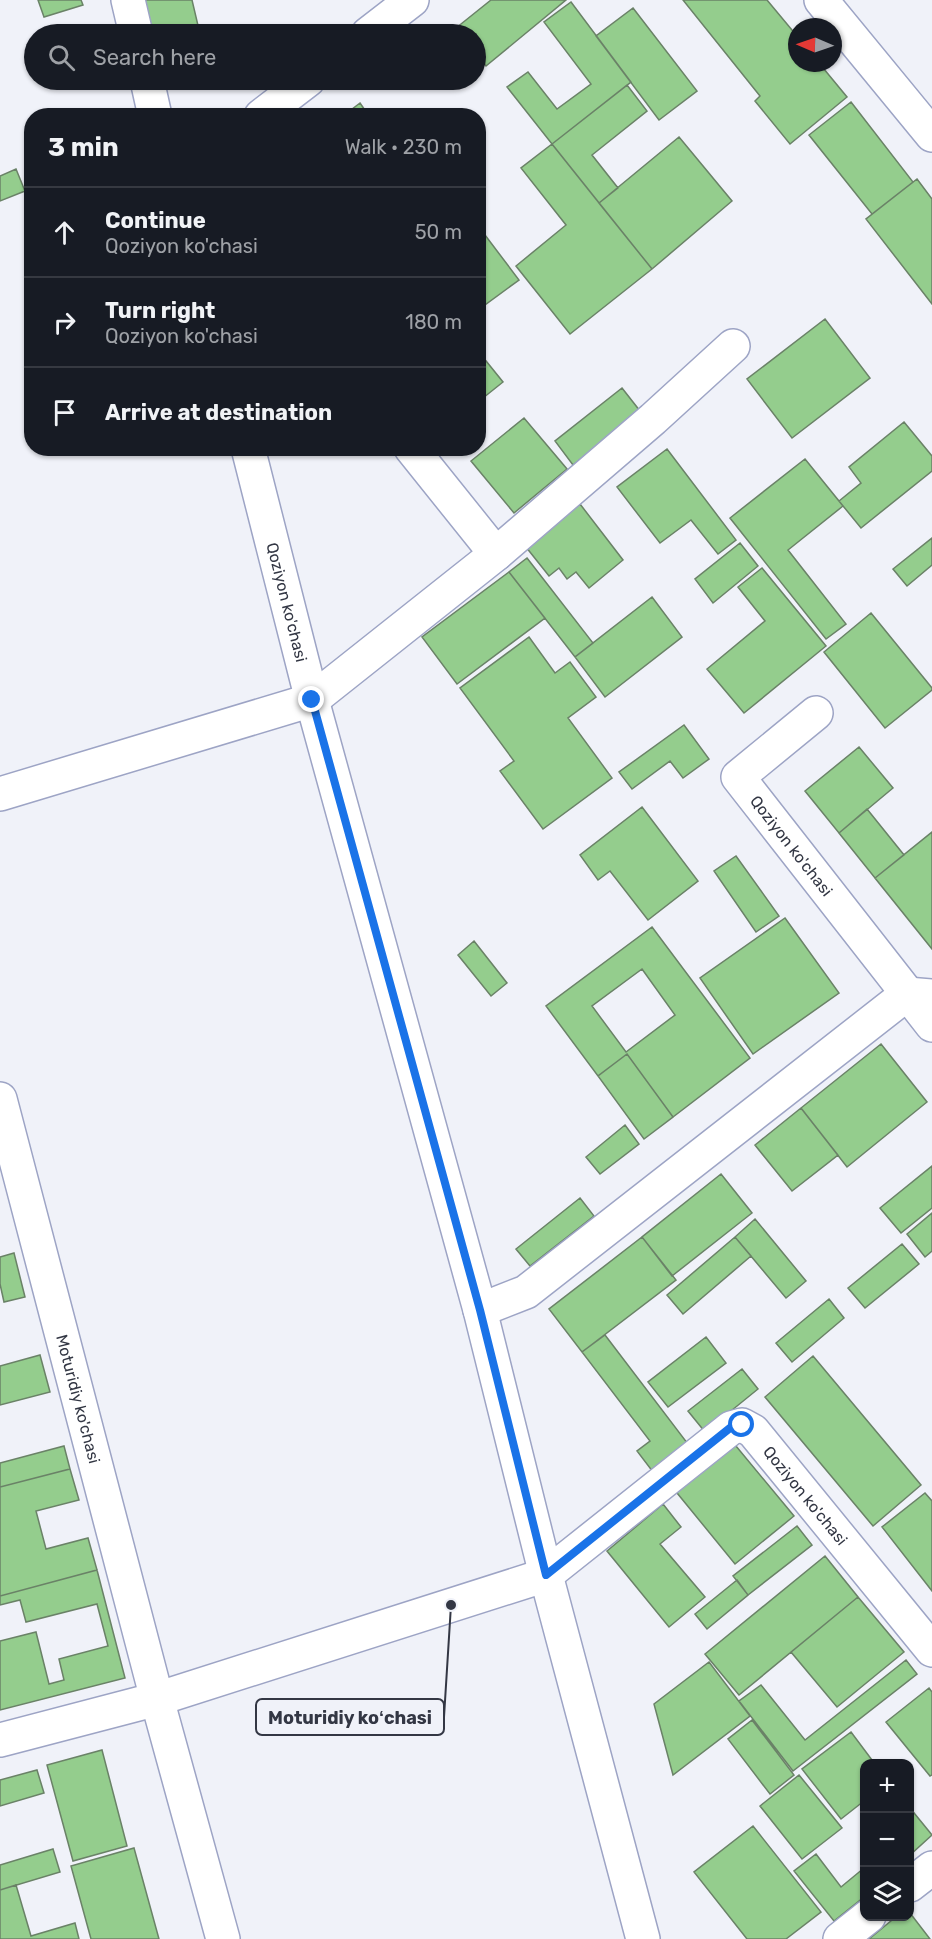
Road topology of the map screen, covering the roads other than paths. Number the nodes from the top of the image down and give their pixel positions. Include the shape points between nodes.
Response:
1 (128, 0) edge
2 (412, 0) edge
3 (821, 0) edge
4 (134, 24) edge
5 (381, 24) edge
6 (149, 90) edge
7 (295, 90) edge
8 (153, 108) edge
9 (271, 108) edge
10 (932, 135) edge
11 (733, 346) dead end
12 (250, 456) edge
13 (417, 456) edge
14 (496, 555) junction
15 (312, 700) junction
16 (816, 713) dead end
17 (0, 794) edge
18 (920, 995) edge
19 (932, 1025) edge
20 (0, 1099) edge
21 (480, 1310) junction
22 (546, 1575) junction
23 (932, 1650) edge
24 (157, 1699) junction
25 (0, 1740) edge
26 (932, 1868) edge
27 (914, 1881) edge
28 (864, 1921) edge
29 (223, 1939) edge
30 (643, 1939) edge
31 (840, 1939) edge

1 - 4 street
2 - 5 street
3 - 10 street
6 - 8 street
7 - 9 street
11 - 14 street
12 - 15 street, Qoziyon ko'chasi
13 - 14 street
14 - 15 street
15 - 17 street
15 - 21 street, Qoziyon ko'chasi
16 - 18 street, Qoziyon ko'chasi via 738,777
18 - 19 street, Qoziyon ko'chasi
18 - 21 street via 526,1292
20 - 24 street, Moturidiy ko'chasi
21 - 22 street, Qoziyon ko'chasi
22 - 23 street, Qoziyon ko'chasi via 730,1428 742,1425 753,1431
22 - 24 street
22 - 30 street, Qoziyon ko'chasi
24 - 25 street
24 - 29 street, Moturidiy ko'chasi
26 - 27 street
28 - 31 street

